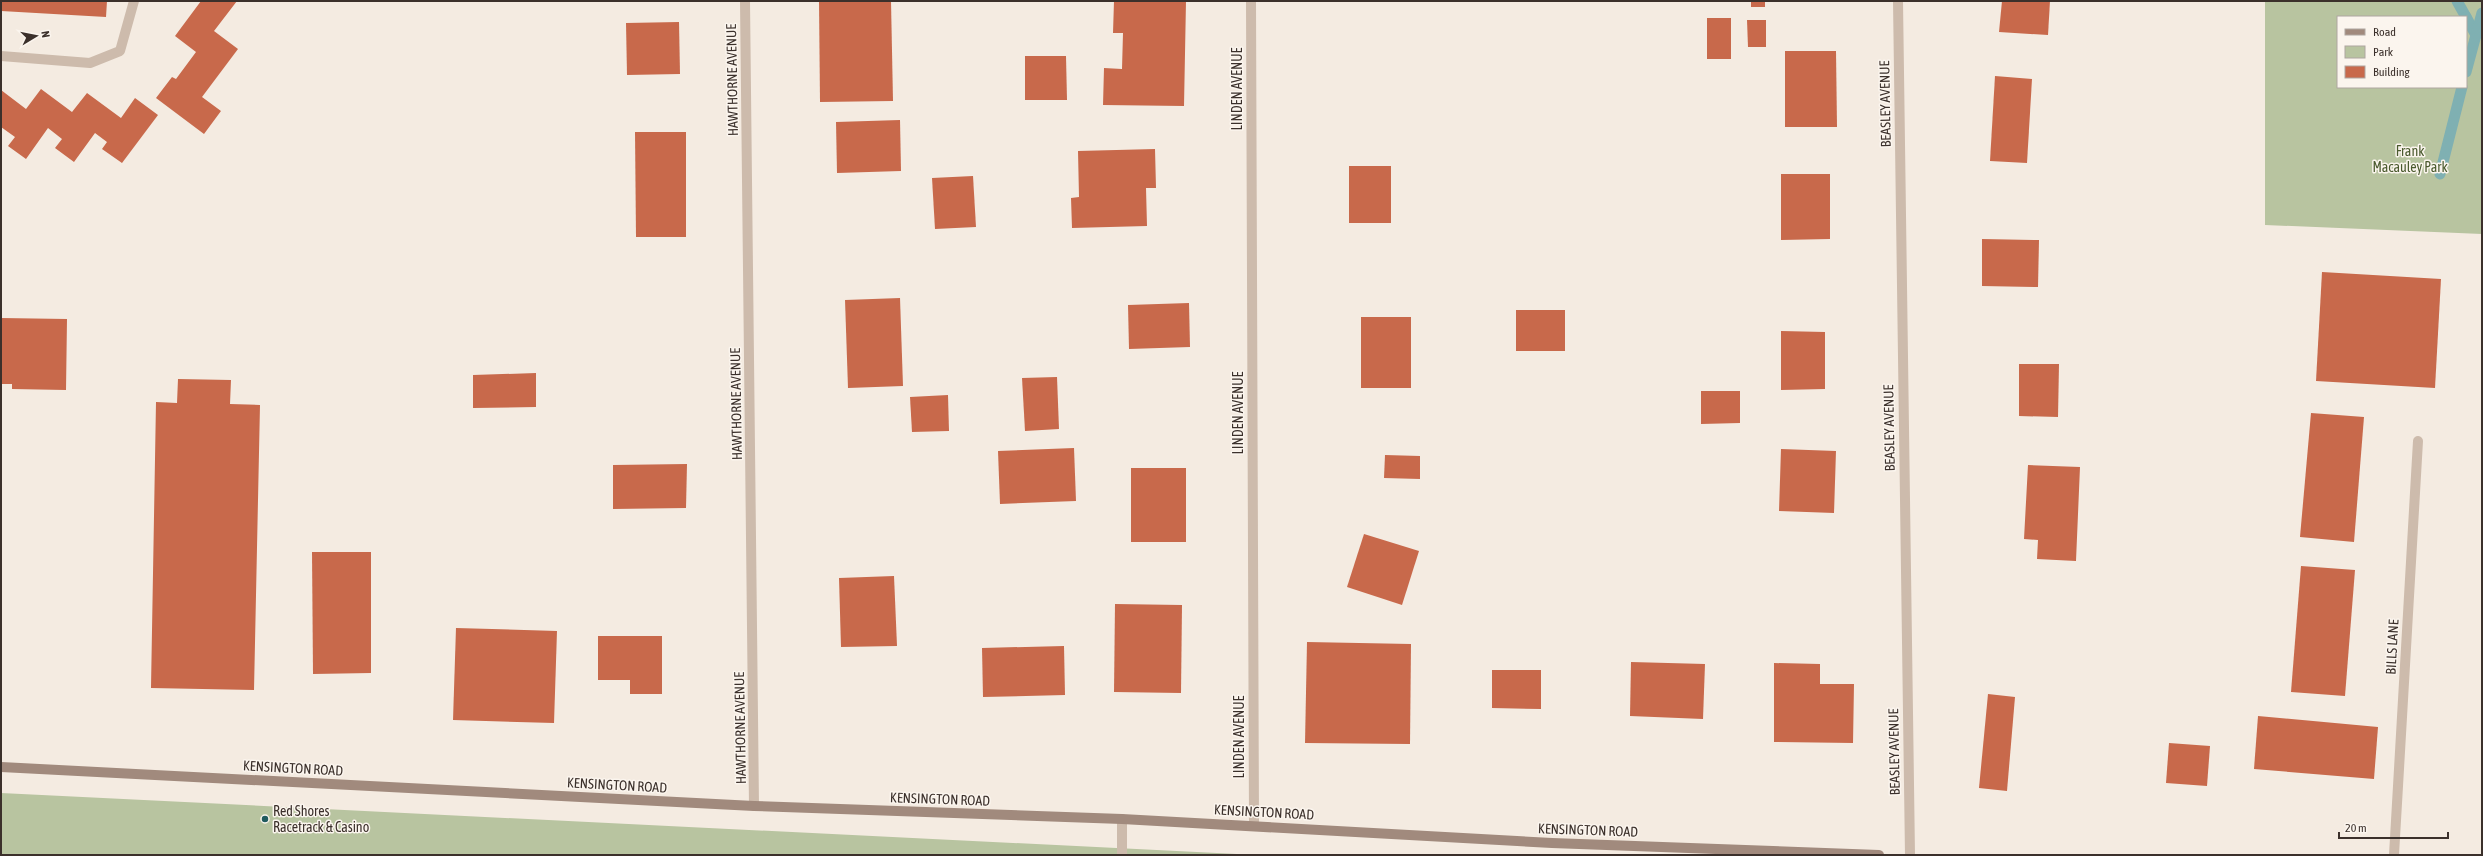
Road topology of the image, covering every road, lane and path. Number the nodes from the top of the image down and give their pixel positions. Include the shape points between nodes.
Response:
1 (134, 1) edge
2 (745, 1) edge
3 (1250, 1) edge
4 (1898, 1) edge
5 (1, 56) edge
6 (2418, 441) dead end
7 (1, 767) edge
8 (754, 806) junction
9 (1122, 819) junction
10 (1254, 826) junction
11 (1122, 855) edge
12 (1879, 855) edge
13 (1910, 855) edge
14 (2394, 855) edge

1 - 5 street via 120,51 90,64
2 - 8 street, HAWTHORNE AVENUE
3 - 10 street, LINDEN AVENUE
4 - 13 street, BEASLEY AVENUE
6 - 14 street, BILLS LANE
7 - 8 street, KENSINGTON ROAD
8 - 9 street, KENSINGTON ROAD
9 - 10 street, KENSINGTON ROAD
9 - 11 street
10 - 12 street, KENSINGTON ROAD via 1552,843

